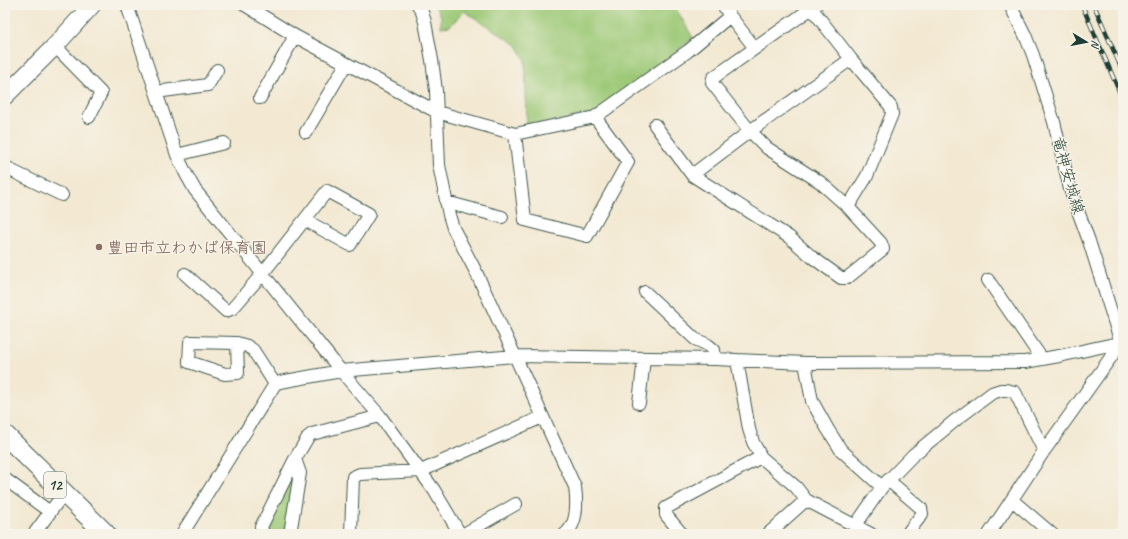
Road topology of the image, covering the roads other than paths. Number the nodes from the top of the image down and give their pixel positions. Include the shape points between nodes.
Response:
1 (92, 5) edge
2 (126, 5) edge
3 (245, 5) edge
4 (418, 5) edge
5 (723, 5) edge
6 (1010, 5) edge
7 (812, 6) edge
8 (730, 16) junction
9 (295, 36) junction
10 (55, 46) junction
11 (755, 48) junction
12 (851, 59) junction
13 (346, 64) junction
14 (217, 70) dead end
15 (156, 92) junction
16 (5, 96) edge
17 (260, 98) dead end
18 (437, 112) junction
19 (89, 117) dead end
20 (595, 117) junction
21 (655, 125) dead end
22 (750, 131) junction
23 (306, 132) dead end
24 (515, 134) junction
25 (224, 142) dead end
26 (177, 155) junction
27 (5, 166) edge
28 (692, 175) junction
29 (62, 195) dead end
30 (446, 202) junction
31 (848, 207) junction
32 (502, 217) dead end
33 (305, 220) junction
34 (263, 273) junction
35 (185, 274) dead end
36 (988, 280) dead end
37 (645, 292) dead end
38 (237, 343) dead end
39 (1122, 344) edge
40 (515, 356) junction
41 (644, 358) junction
42 (715, 359) junction
43 (1042, 359) junction
44 (737, 360) junction
45 (805, 363) junction
46 (341, 371) junction
47 (275, 384) junction
48 (639, 403) dead end
49 (380, 416) junction
50 (542, 417) junction
51 (5, 435) edge
52 (1044, 451) junction
53 (761, 456) junction
54 (295, 459) junction
55 (421, 471) junction
56 (5, 479) edge
57 (885, 483) junction
58 (64, 493) junction
59 (806, 500) junction
60 (1012, 500) junction
61 (516, 504) dead end
62 (50, 512) junction
63 (855, 526) junction
64 (34, 534) edge
65 (106, 534) edge
66 (182, 534) edge
67 (263, 534) edge
68 (290, 534) edge
69 (351, 534) edge
70 (460, 534) edge
71 (464, 534) edge
72 (565, 534) edge
73 (682, 534) edge
74 (768, 534) edge
75 (871, 534) edge
76 (907, 534) edge
77 (990, 534) edge
78 (1052, 534) edge

1 - 10 street
2 - 15 street
3 - 9 street
4 - 18 street via 425,22 432,60
5 - 8 street
6 - 39 street, 竜神安城線 via 1033,55 1054,122 1070,188
7 - 11 street
7 - 12 street
8 - 11 street
8 - 20 street via 688,51
9 - 13 street
9 - 17 street
10 - 16 street
10 - 19 street via 101,93
11 - 22 street via 713,78 712,83
12 - 22 street
12 - 31 street via 891,107 892,114 867,176
13 - 18 street
13 - 23 street
14 - 15 street via 208,85
15 - 26 street
18 - 24 street
18 - 30 street via 439,165
20 - 24 street
20 - 24 street via 628,162 587,236 525,220
21 - 28 street
22 - 28 street
22 - 31 street via 767,148 820,182
25 - 26 street
26 - 34 street via 195,190
27 - 29 street
28 - 31 street via 788,237 841,278 847,278 883,249 881,243
30 - 32 street
30 - 40 street via 453,228
33 - 33 street via 327,191 369,214 350,245
33 - 34 street
34 - 35 street via 234,308 226,310
34 - 46 street
36 - 43 street
37 - 42 street via 695,339 714,350
38 - 47 street via 253,350
39 - 43 street
39 - 52 street
40 - 41 street
40 - 46 street
40 - 50 street
41 - 42 street
41 - 48 street
42 - 44 street
43 - 45 street via 1025,362
44 - 45 street
44 - 53 street via 749,429
45 - 57 street via 812,401 841,450
46 - 47 street
46 - 49 street
47 - 66 street
49 - 54 street via 312,434
49 - 55 street
50 - 55 street
50 - 72 street via 575,487 576,507 573,524
51 - 58 main road, 12
52 - 57 street via 1015,392 1001,390 992,393 957,419 913,455
52 - 60 street
53 - 59 street via 796,487
53 - 73 street via 666,508 666,515
54 - 67 street via 261,528
54 - 68 street via 300,473
55 - 69 street via 360,474 353,477
55 - 70 street
56 - 62 street
57 - 63 street
57 - 76 street via 921,508 922,514
58 - 62 street
58 - 65 main road, 12
59 - 63 street
59 - 74 street
60 - 77 street
60 - 78 street
61 - 71 street
62 - 64 street
63 - 75 street

